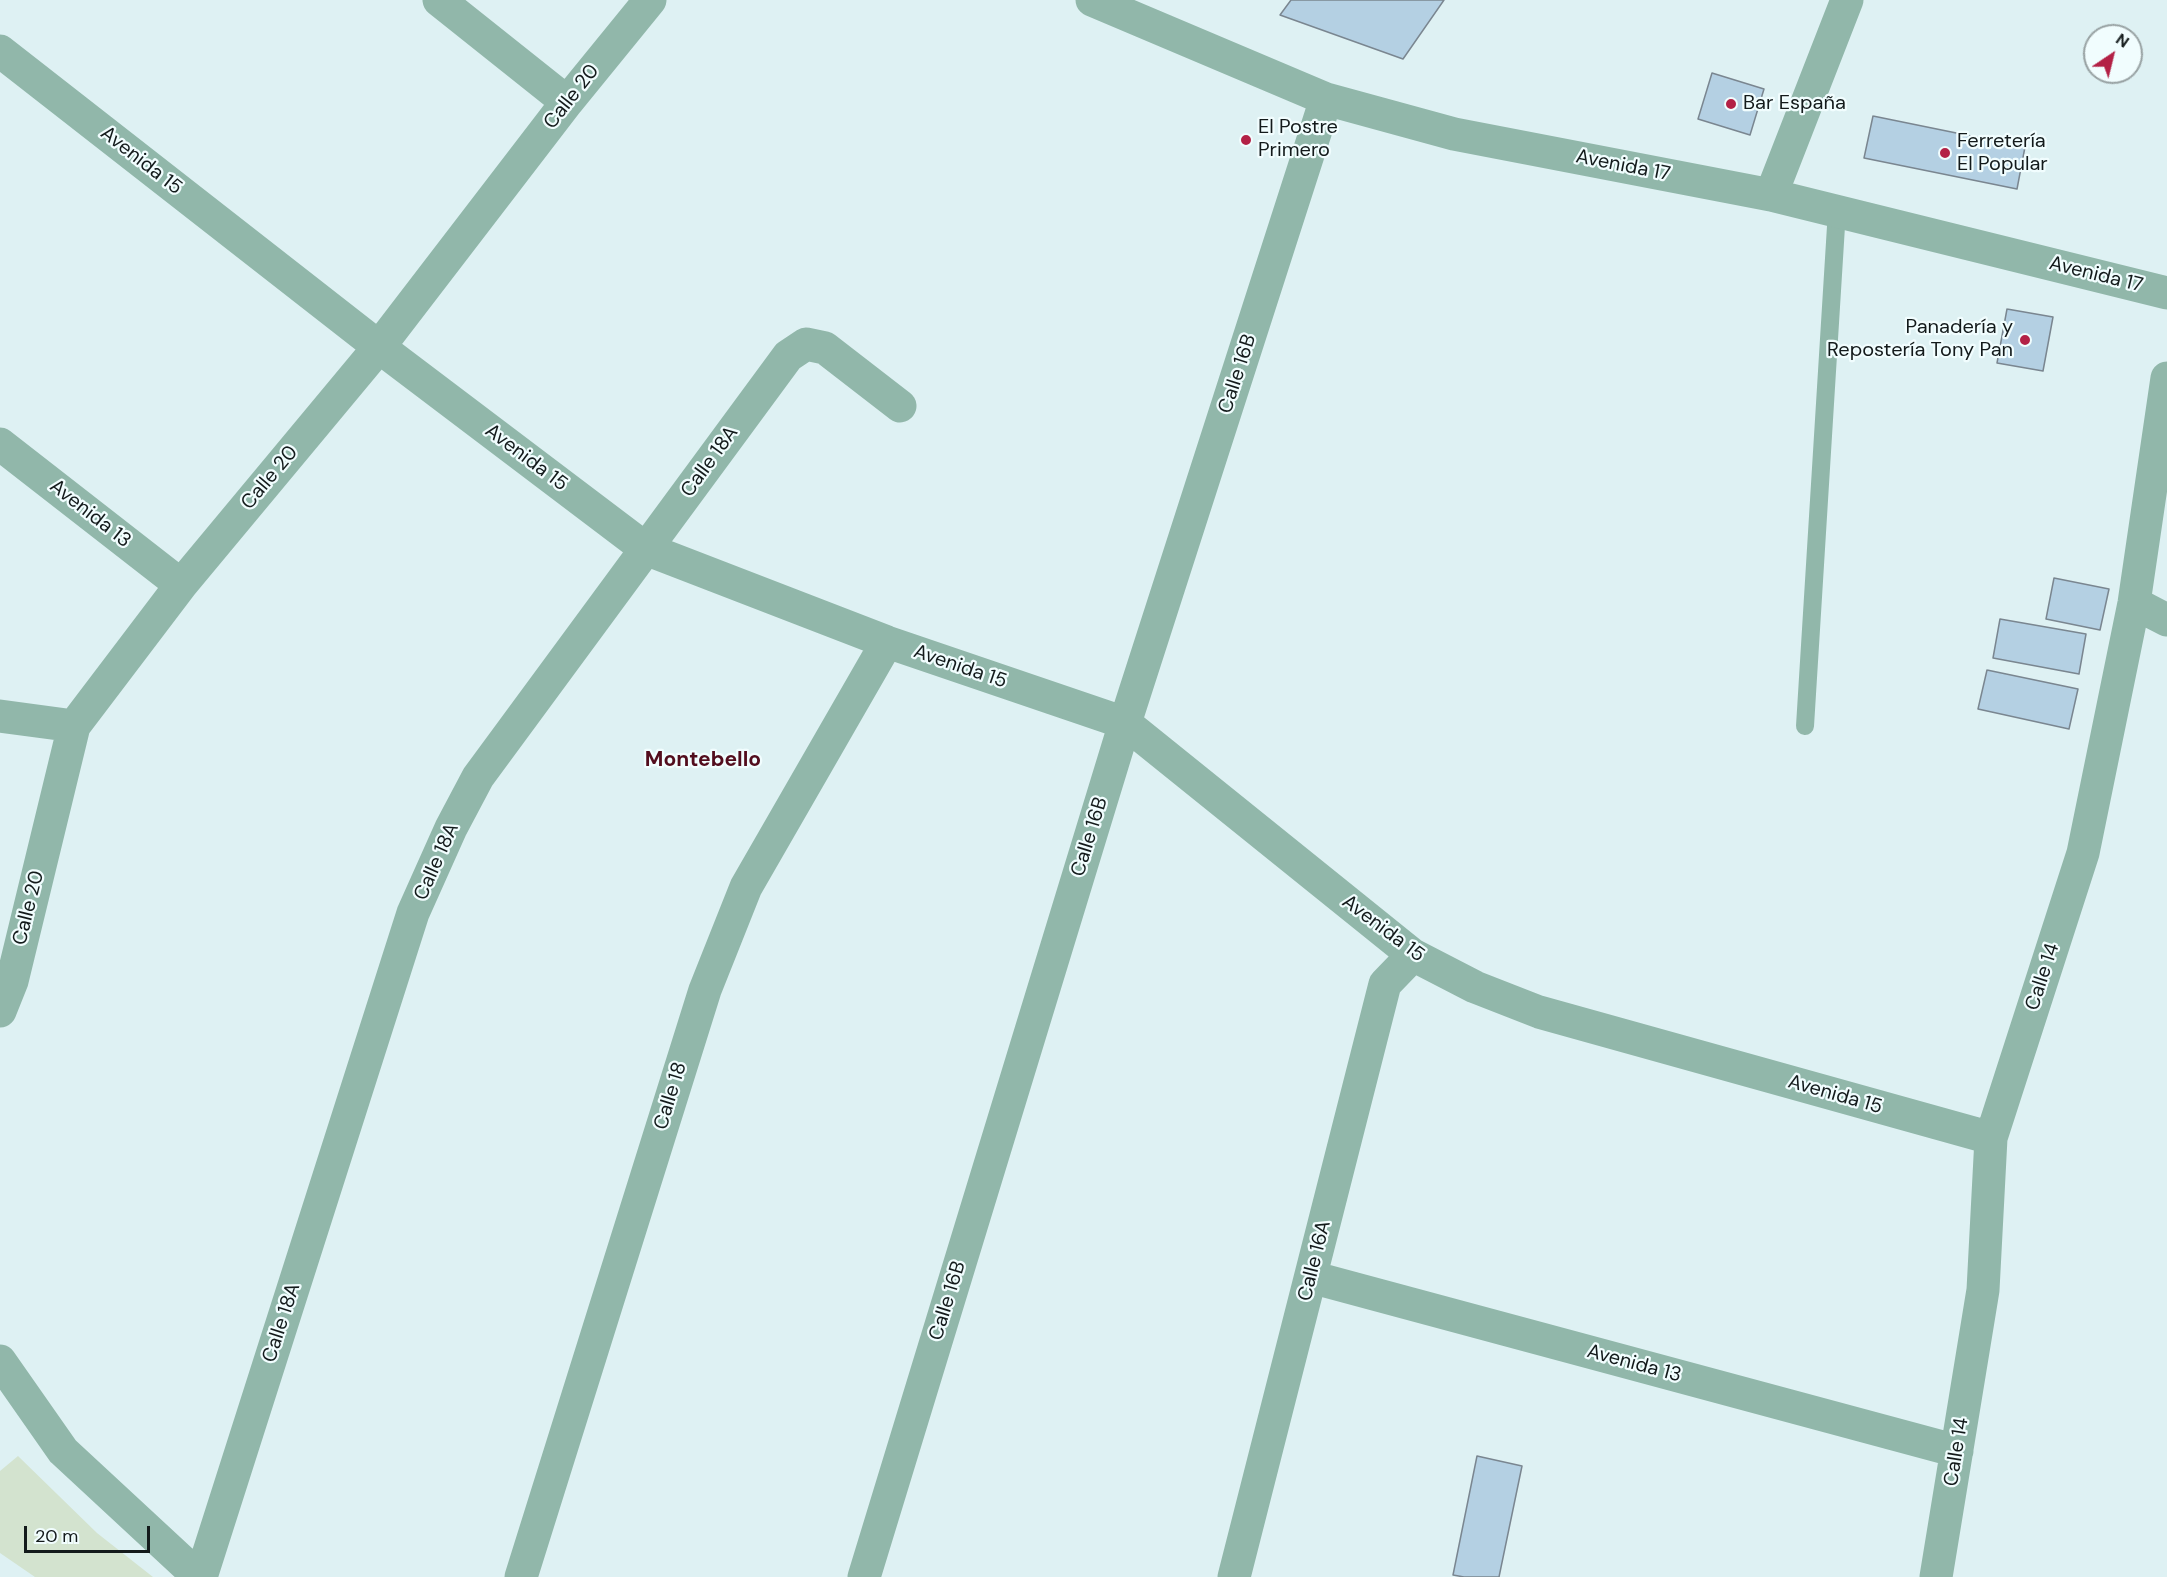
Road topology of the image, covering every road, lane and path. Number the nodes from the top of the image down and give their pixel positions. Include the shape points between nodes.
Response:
1 (440, 0) edge
2 (650, 0) edge
3 (1092, 0) edge
4 (1847, 0) edge
5 (0, 51) edge
6 (1326, 99) junction
7 (567, 102) junction
8 (1771, 195) junction
9 (1837, 210) junction
10 (2167, 293) edge
11 (379, 347) junction
12 (2167, 378) edge
13 (900, 406) dead end
14 (0, 444) edge
15 (646, 549) junction
16 (180, 585) junction
17 (2134, 603) junction
18 (2167, 620) edge
19 (887, 642) junction
20 (0, 716) edge
21 (1125, 723) junction
22 (74, 726) junction
23 (1805, 726) dead end
24 (1413, 955) junction
25 (0, 1011) edge
26 (1991, 1138) junction
27 (1311, 1277) junction
28 (0, 1361) edge
29 (1957, 1451) junction
30 (200, 1577) edge
31 (521, 1577) edge
32 (864, 1577) edge
33 (1234, 1577) edge
34 (1936, 1577) edge

1 - 7 street
2 - 7 street, Calle 20
3 - 6 street, Avenida 17
4 - 8 street
5 - 11 street, Avenida 15
6 - 8 street, Avenida 17 via 1454,134
6 - 21 street, Calle 16B
7 - 11 street, Calle 20
8 - 9 street, Avenida 17
9 - 10 street, Avenida 17
9 - 23 lane
11 - 15 street, Avenida 15
11 - 16 street, Calle 20
12 - 17 street, Calle 14
13 - 15 street, Calle 18A via 825,348 806,344 788,356
14 - 16 street, Avenida 13
15 - 19 street, Avenida 15
15 - 30 street, Calle 18A via 478,777 413,914
16 - 22 street, Calle 20
17 - 18 street
17 - 26 street, Calle 14 via 2083,853
19 - 21 street, Avenida 15
19 - 31 street, Calle 18 via 746,887 705,990
20 - 22 street
21 - 24 street, Avenida 15
21 - 32 street, Calle 16B
22 - 25 street, Calle 20 via 12,981
24 - 26 street, Avenida 15 via 1475,987 1539,1012
24 - 27 street, Calle 16A via 1385,984
26 - 29 street, Calle 14 via 1983,1290
27 - 29 street, Avenida 13
27 - 33 street, Calle 16A
28 - 30 street via 63,1450
29 - 34 street, Calle 14

